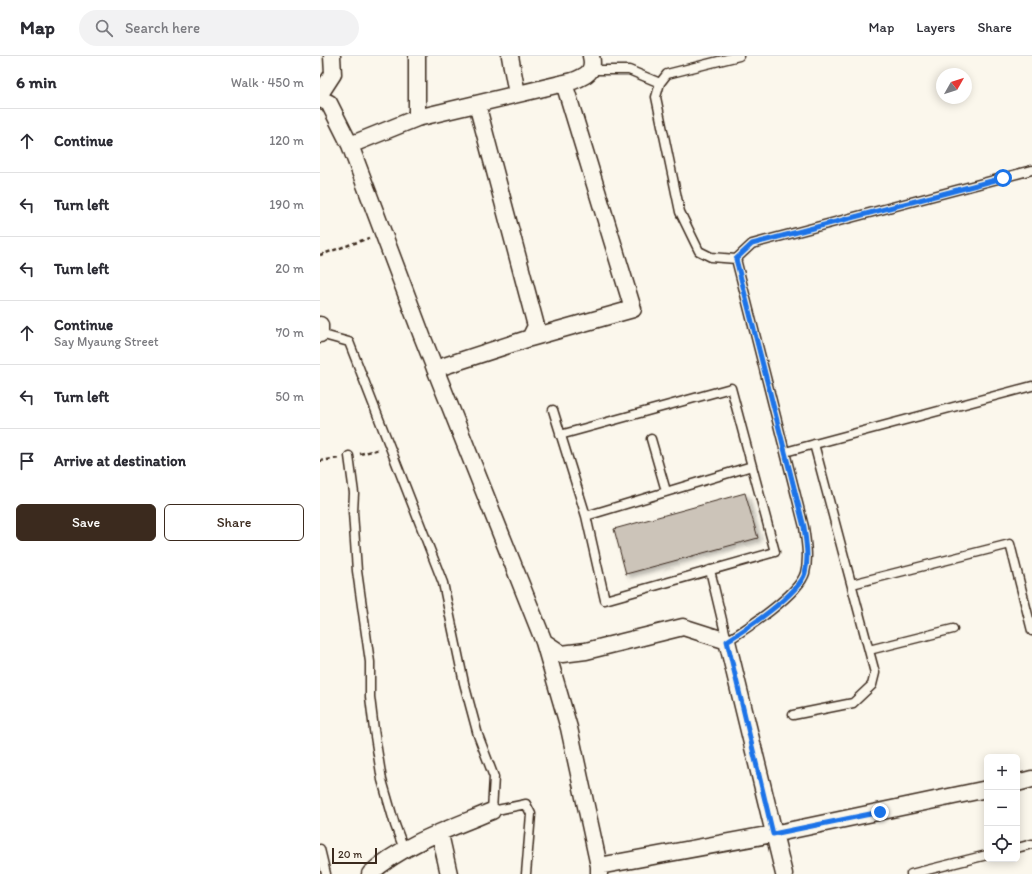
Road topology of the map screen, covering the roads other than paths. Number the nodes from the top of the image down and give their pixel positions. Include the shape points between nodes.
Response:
1 (332, 56) edge
2 (417, 56) edge
3 (510, 56) edge
4 (738, 56) edge
5 (591, 63) edge
6 (564, 83) junction
7 (660, 83) junction
8 (320, 94) edge
9 (517, 94) junction
10 (320, 99) edge
11 (477, 104) junction
12 (417, 118) junction
13 (350, 145) junction
14 (1032, 170) edge
15 (736, 259) junction
16 (320, 325) edge
17 (320, 335) edge
18 (530, 338) junction
19 (435, 369) junction
20 (1032, 386) edge
21 (553, 410) dead end
22 (560, 435) junction
23 (650, 439) dead end
24 (814, 444) junction
25 (785, 452) junction
26 (350, 456) road end
27 (752, 466) junction
28 (666, 492) junction
29 (586, 516) junction
30 (710, 570) junction
31 (852, 584) junction
32 (954, 629) dead end
33 (1032, 631) edge
34 (727, 641) junction
35 (544, 642) junction
36 (869, 650) junction
37 (793, 715) dead end
38 (1032, 779) edge
39 (1020, 781) edge
40 (984, 790) edge
41 (492, 810) junction
42 (440, 834) junction
43 (773, 834) junction
44 (1032, 844) edge
45 (1020, 847) edge
46 (320, 849) edge
47 (404, 850) junction
48 (984, 856) edge
49 (599, 870) edge
50 (326, 874) edge
51 (370, 874) edge
52 (449, 874) edge
53 (526, 874) edge
54 (784, 874) edge
55 (911, 874) edge

1 - 8 street via 333,74
2 - 12 street
3 - 9 street
4 - 7 lane via 667,74
5 - 6 street via 586,76
5 - 7 lane via 629,70
6 - 9 street
6 - 18 street via 632,309
7 - 15 lane via 656,97 680,212 699,251 711,257
9 - 11 street
10 - 13 street via 329,103
11 - 12 street
11 - 18 street via 536,326
12 - 13 street
13 - 19 street
14 - 15 lane via 752,244
15 - 25 lane
16 - 17 street
17 - 41 lane via 349,342 443,582 464,683 478,735 494,777
18 - 19 street
19 - 35 street
20 - 24 lane
21 - 22 lane
22 - 27 lane via 731,388
22 - 29 lane
23 - 28 lane
24 - 25 lane
24 - 31 lane
25 - 34 lane via 804,527 807,548 805,573 800,582 779,603
26 - 47 lane via 357,571 370,662 370,697 374,730 382,780
27 - 28 lane
27 - 30 lane via 775,552
28 - 29 lane
29 - 30 lane via 605,600
30 - 34 lane
31 - 33 lane via 1010,544
31 - 36 lane
32 - 36 lane
34 - 35 street via 683,627 586,651 562,654
34 - 43 street
35 - 49 street via 569,728
36 - 37 lane via 875,673 872,685 863,695 853,703
38 - 39 street
40 - 43 street
41 - 42 street
41 - 53 lane via 526,804 531,814
42 - 47 street
42 - 52 street
43 - 49 street
43 - 54 street
44 - 45 lane
46 - 50 lane
47 - 51 street via 381,863
48 - 55 lane

